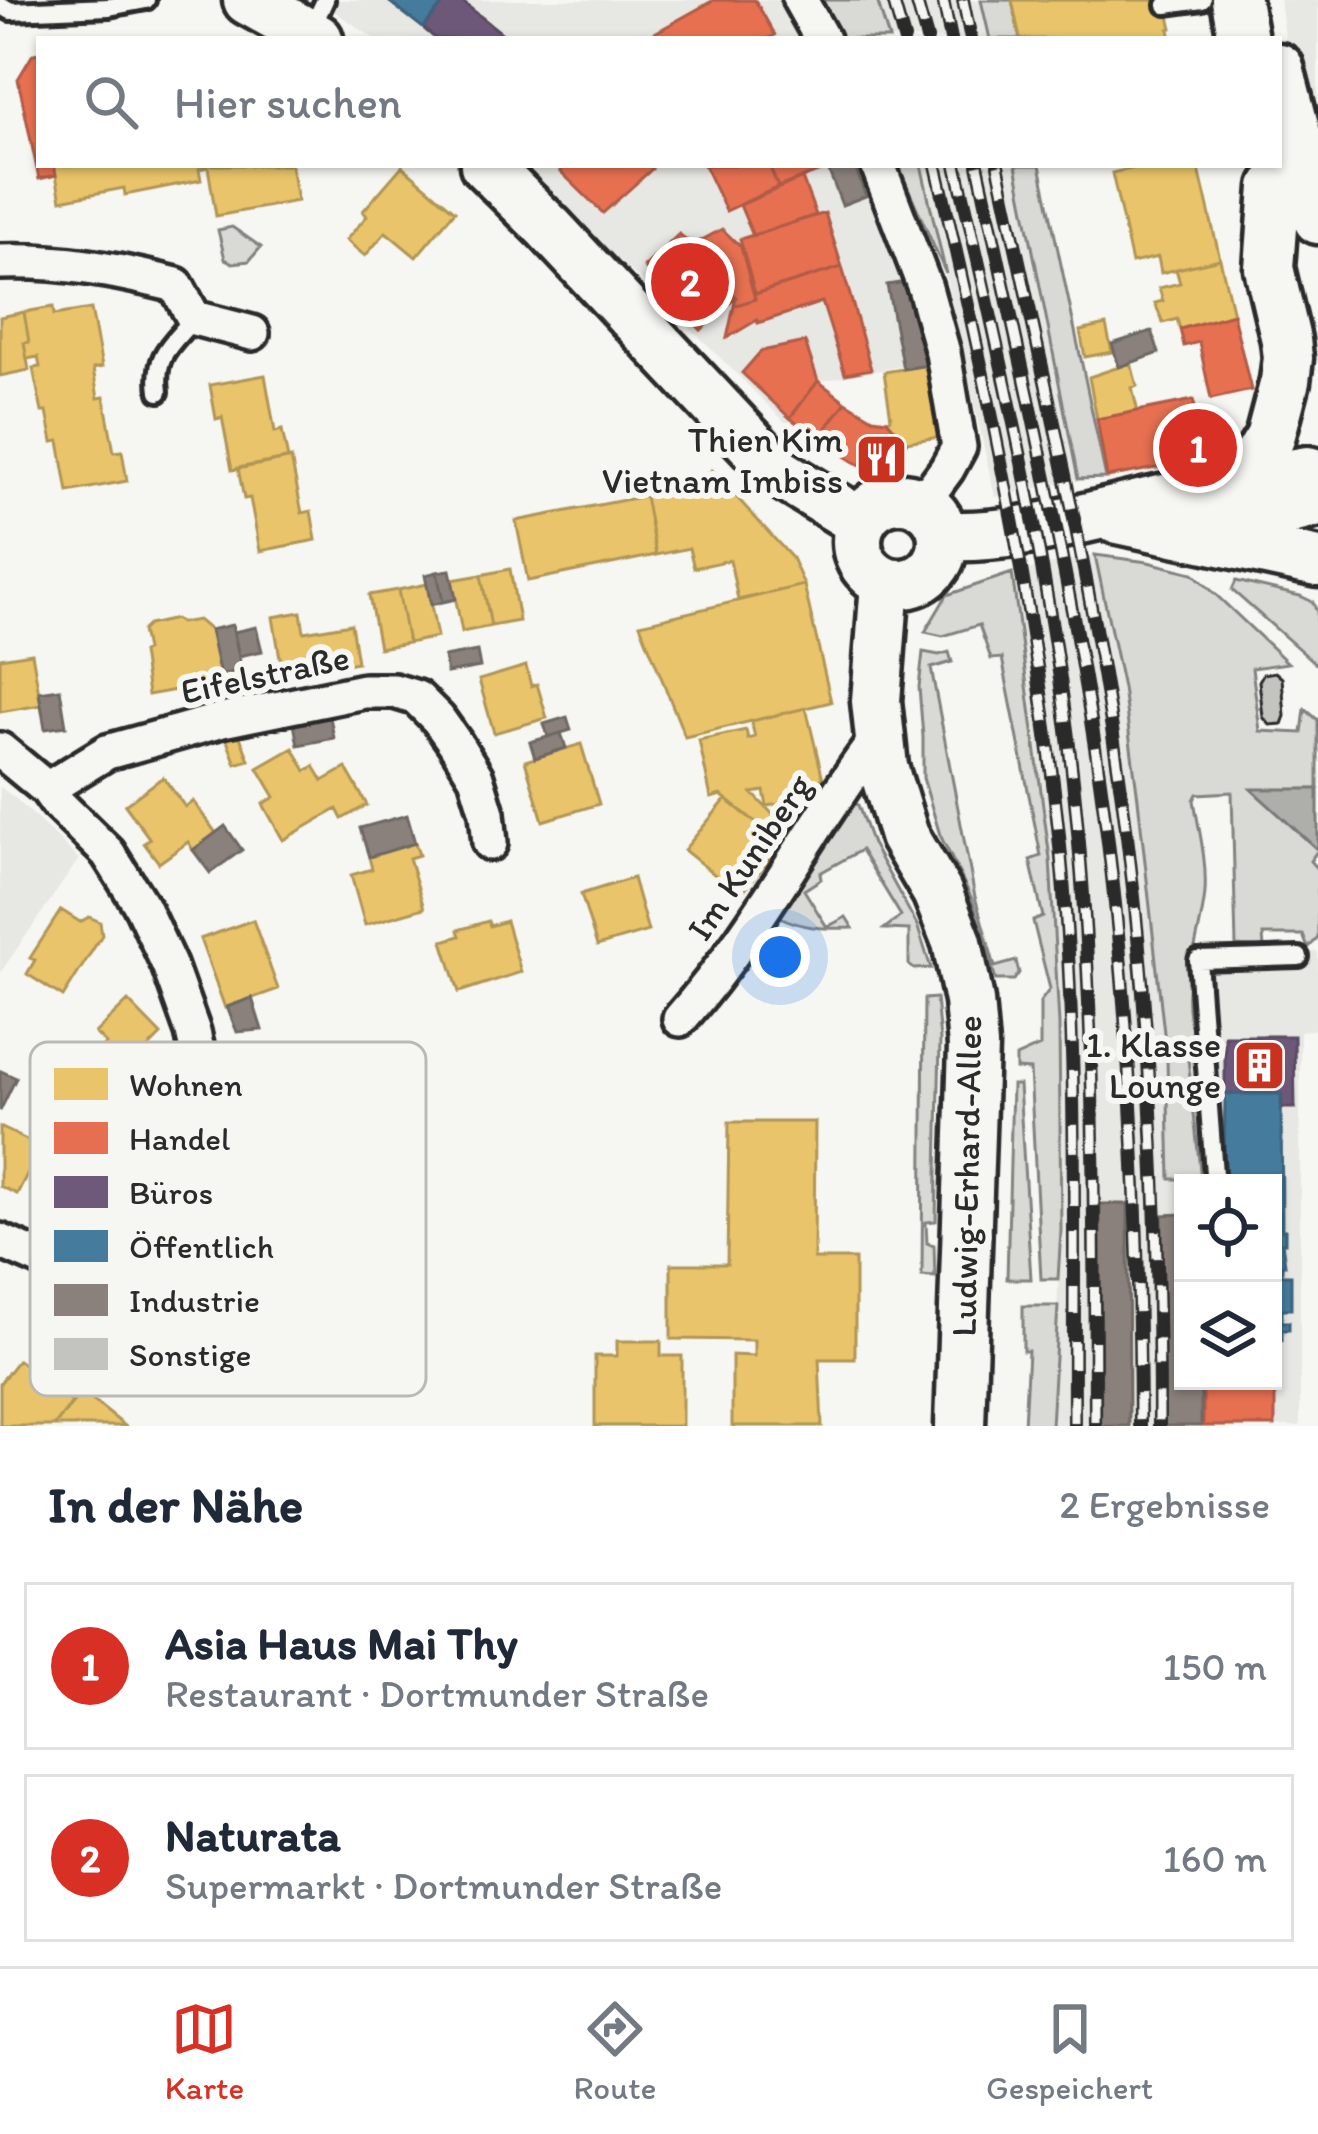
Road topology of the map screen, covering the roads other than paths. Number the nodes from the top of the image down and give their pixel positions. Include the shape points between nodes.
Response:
1 (146, 0) edge
2 (248, 0) edge
3 (800, 0) edge
4 (1202, 0) edge
5 (1236, 0) edge
6 (1267, 0) edge
7 (0, 5) edge
8 (1166, 5) dead end
9 (317, 24) edge
10 (820, 36) edge
11 (1243, 36) edge
12 (1273, 36) edge
13 (1282, 99) edge
14 (1288, 160) edge
15 (488, 168) edge
16 (879, 168) edge
17 (1318, 219) edge
18 (0, 262) edge
19 (194, 318) junction
20 (252, 333) dead end
21 (1318, 355) edge
22 (159, 392) dead end
23 (1318, 474) edge
24 (1217, 489) junction
25 (1318, 502) edge
26 (1091, 517) junction
27 (933, 519) junction
28 (860, 522) junction
29 (1318, 562) edge
30 (885, 583) junction
31 (879, 736) junction
32 (0, 750) edge
33 (46, 789) junction
34 (490, 843) dead end
35 (1299, 957) dead end
36 (680, 1019) dead end
37 (195, 1042) edge
38 (1214, 1174) dead end
39 (0, 1241) edge
40 (30, 1254) edge
41 (960, 1426) edge

1 - 7 lane via 11,11
2 - 9 main road
3 - 10 street
4 - 8 lane
5 - 11 main road
6 - 12 main road
13 - 14 main road
14 - 17 main road
14 - 21 main road via 1288,249
14 - 24 main road via 1269,268 1286,340 1285,381 1270,438 1251,465
15 - 28 main road via 778,472
16 - 27 street via 925,288 958,447
18 - 19 street via 109,268 176,285
19 - 20 street
19 - 22 lane via 163,354
23 - 24 main road
24 - 26 main road
25 - 26 main road via 1282,511
26 - 27 main road via 977,537
26 - 29 main road
27 - 28 main road via 908,498 894,498
27 - 30 main road via 940,558 908,585
28 - 30 main road via 859,558
30 - 31 main road, Ludwig-Erhard-Allee
31 - 36 street, Im Kuniberg
31 - 41 main road, Ludwig-Erhard-Allee via 904,836 957,942 969,1001
32 - 33 street
33 - 34 street, Eifelstraße via 107,752 222,720 394,691 417,698 455,743 476,777
33 - 37 street via 107,853 142,907
35 - 38 lane via 1198,960
39 - 40 street

